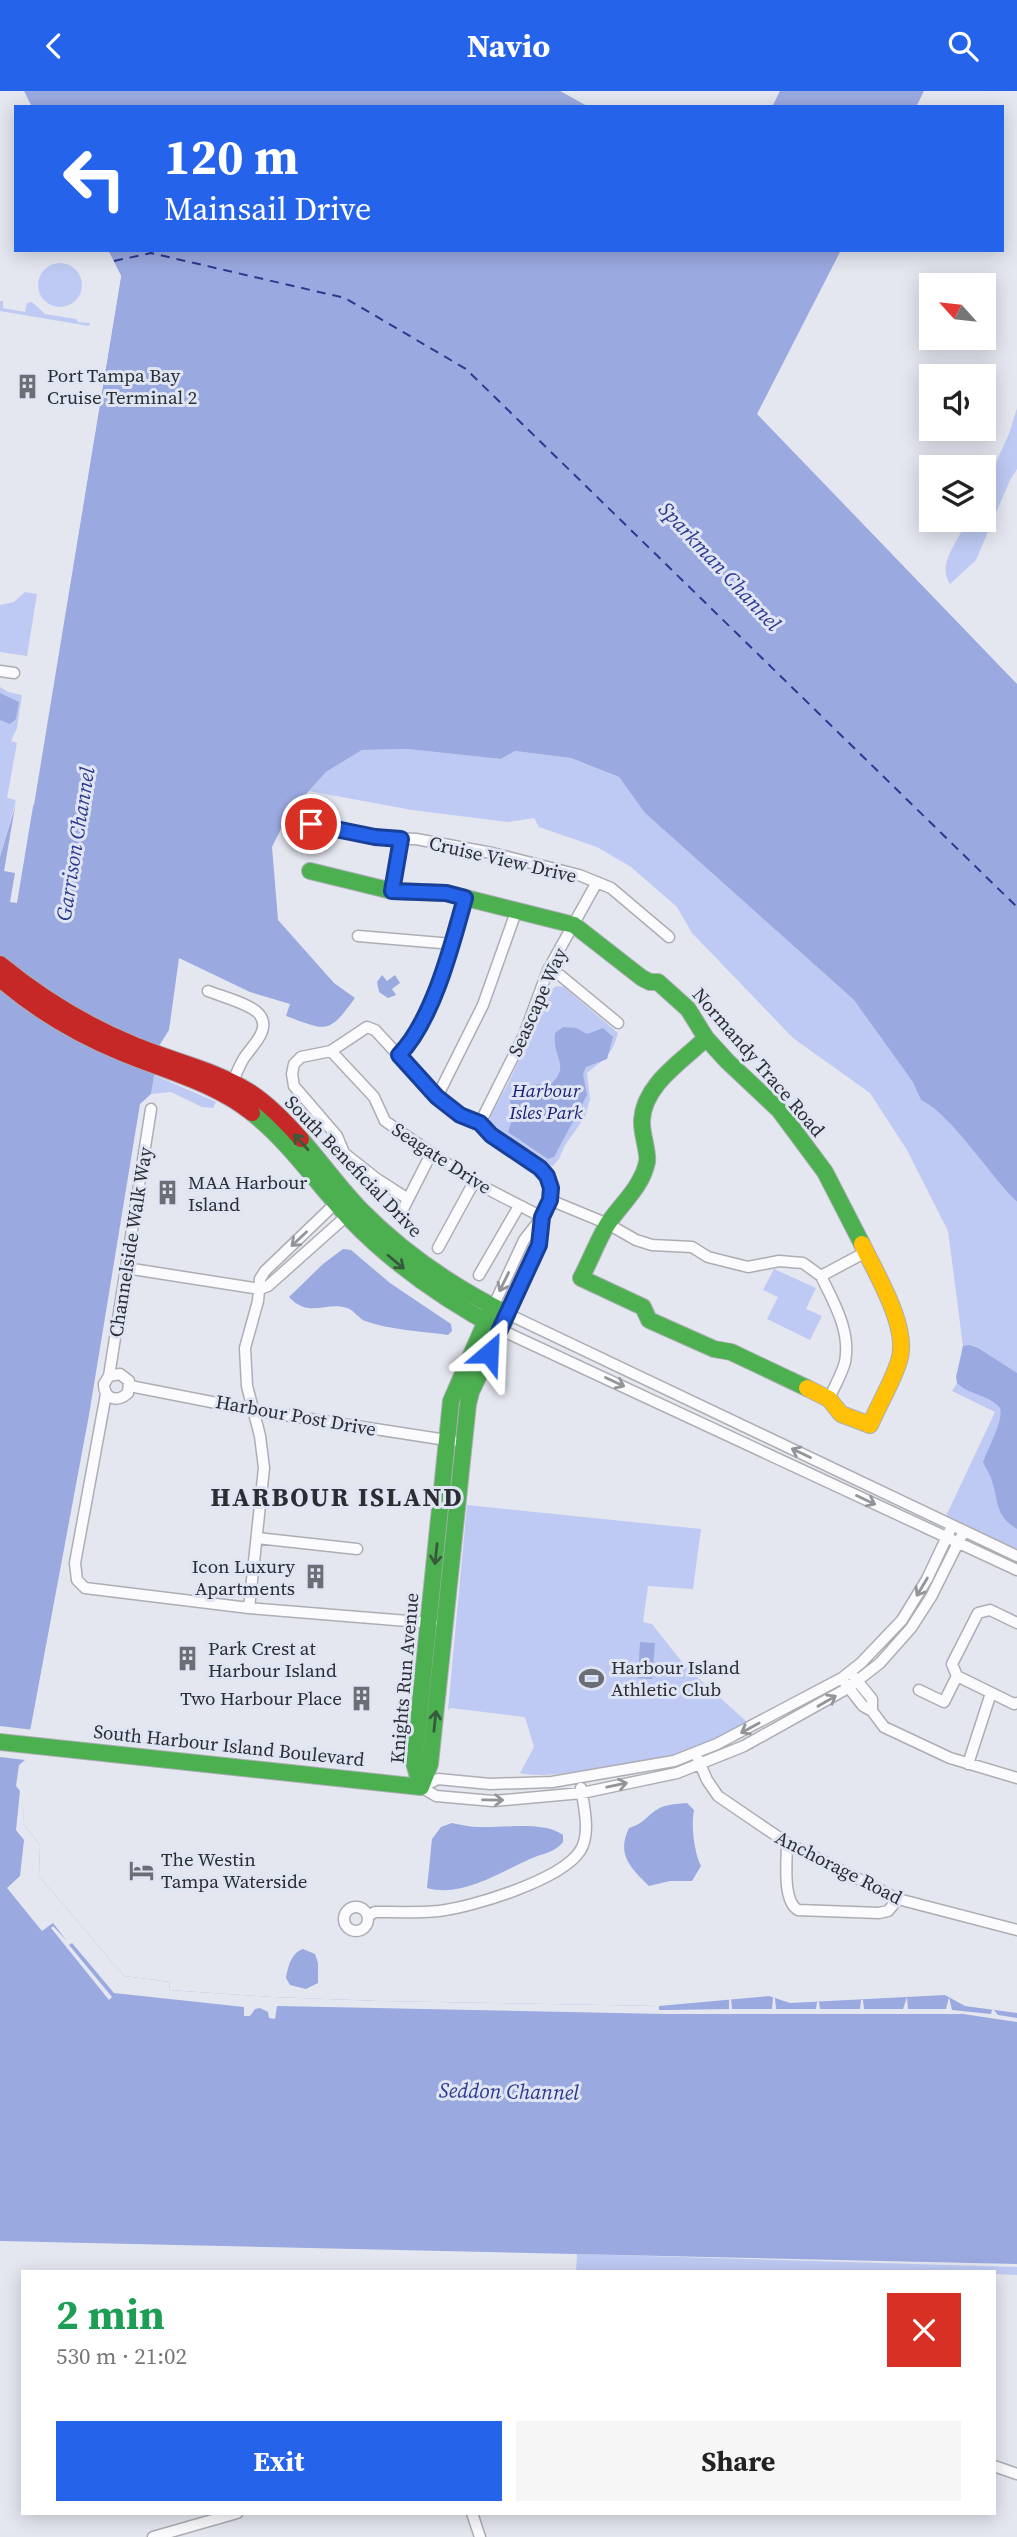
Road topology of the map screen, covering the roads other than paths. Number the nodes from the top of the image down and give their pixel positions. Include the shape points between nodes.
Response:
1 (0, 671) edge
2 (14, 673) dead end
3 (311, 824) dead end
4 (401, 839) junction
5 (310, 871) dead end
6 (597, 882) junction
7 (392, 891) junction
8 (465, 898) junction
9 (516, 909) junction
10 (574, 925) junction
11 (358, 936) dead end
12 (669, 937) dead end
13 (453, 944) junction
14 (0, 964) edge
15 (548, 970) junction
16 (0, 979) edge
17 (208, 991) dead end
18 (618, 1023) dead end
19 (706, 1038) junction
20 (331, 1051) junction
21 (399, 1055) junction
22 (169, 1065) junction
23 (230, 1089) junction
24 (437, 1097) junction
25 (151, 1109) dead end
26 (480, 1123) junction
27 (431, 1154) junction
28 (474, 1182) junction
29 (408, 1199) junction
30 (550, 1200) junction
31 (347, 1204) junction
32 (519, 1206) junction
33 (399, 1217) dead end
34 (542, 1217) junction
35 (608, 1224) junction
36 (438, 1248) dead end
37 (866, 1252) junction
38 (514, 1262) junction
39 (126, 1268) junction
40 (529, 1269) junction
41 (479, 1275) dead end
42 (821, 1276) junction
43 (260, 1289) junction
44 (489, 1314) junction
45 (508, 1314) junction
46 (501, 1329) junction
47 (580, 1347) junction
48 (573, 1362) junction
49 (109, 1376) junction
50 (130, 1386) junction
51 (106, 1394) junction
52 (830, 1399) junction
53 (252, 1410) junction
54 (732, 1420) junction
55 (457, 1424) junction
56 (725, 1434) junction
57 (455, 1441) junction
58 (838, 1471) junction
59 (832, 1484) junction
60 (952, 1525) junction
61 (439, 1526) junction
62 (456, 1526) junction
63 (964, 1531) junction
64 (947, 1537) junction
65 (257, 1538) junction
66 (958, 1542) junction
67 (357, 1549) dead end
68 (1017, 1556) edge
69 (1017, 1570) edge
70 (249, 1608) junction
71 (437, 1623) junction
72 (1017, 1623) edge
73 (957, 1676) junction
74 (849, 1680) junction
75 (919, 1690) dead end
76 (991, 1693) junction
77 (1017, 1703) edge
78 (0, 1742) edge
79 (697, 1752) junction
80 (968, 1764) junction
81 (700, 1765) junction
82 (580, 1778) junction
83 (1017, 1779) edge
84 (421, 1787) junction
85 (582, 1793) junction
86 (787, 1843) junction
87 (898, 1899) junction
88 (368, 1916) dead end
89 (1017, 1930) edge
90 (996, 2467) edge
91 (1017, 2474) edge
92 (230, 2515) edge
93 (473, 2515) edge
94 (153, 2537) edge
95 (480, 2537) edge

1 - 2 street
3 - 4 street, Cruise View Drive
4 - 6 street, Cruise View Drive via 492,853
4 - 7 street, Cruise View Drive
5 - 7 street
6 - 10 street, Seascape Way
6 - 12 street, Cruise View Drive via 611,888
7 - 8 street
8 - 9 street
8 - 13 street
9 - 10 street
9 - 24 street via 483,1005
10 - 15 street, Seascape Way
10 - 19 street, Normandy Trace Road via 642,978 659,982 688,1009
11 - 13 street
13 - 21 street via 410,1044
14 - 22 street via 80,1021
15 - 18 street
15 - 26 street, Seascape Way via 524,1035
16 - 22 street via 67,1027 106,1046
17 - 23 street via 253,1009 263,1022 262,1033
19 - 35 street via 653,1087 642,1108 642,1144 648,1161 628,1201
19 - 37 street, Normandy Trace Road via 779,1110 806,1146 825,1172
20 - 21 street via 367,1027
20 - 27 street, Seagate Drive via 374,1097 385,1121
20 - 29 street via 301,1057 294,1064 294,1086 337,1136 344,1153
21 - 24 street
22 - 23 street, South Beneficial Drive
23 - 31 street, South Beneficial Drive via 270,1108
24 - 26 street via 460,1115
25 - 39 street, Channelside Walk Way
26 - 30 street via 540,1168 551,1188
27 - 28 street, Seagate Drive
27 - 29 street
28 - 32 street, Seagate Drive
28 - 36 street
29 - 33 street
30 - 34 street, Knights Run Avenue
30 - 35 street
31 - 43 street
31 -> 43 street via 265,1271
31 - 44 street, South Beneficial Drive
32 - 34 street, Seagate Drive
32 - 41 street
34 - 38 street, Knights Run Avenue
34 - 40 street, Knights Run Avenue via 539,1245
35 - 42 street via 652,1245 692,1247 708,1257 748,1267 779,1261 803,1263
35 - 52 street, Normandy Trace Road via 581,1278 643,1307 649,1319
37 - 42 street
37 - 52 street, Normandy Trace Road via 898,1323 900,1359 870,1425 841,1414
38 - 40 street
38 -> 44 street, Knights Run Avenue
39 - 43 street
39 - 49 street, Channelside Walk Way
40 - 45 street, Knights Run Avenue
42 - 52 street via 846,1337 845,1363
43 - 53 street via 245,1348
44 - 45 street, South Beneficial Drive
44 - 46 street, South Beneficial Drive
44 - 55 street, Knights Run Avenue via 456,1388
45 - 46 street, Knights Run Avenue
45 - 47 street, South Beneficial Drive
46 - 48 street, South Beneficial Drive
46 - 55 street, Knights Run Avenue
47 - 48 street
47 - 54 street, South Beneficial Drive
48 -> 56 street, South Beneficial Drive
49 - 50 street via 125,1376
49 - 51 street via 104,1384
50 - 51 street via 118,1400
50 - 53 street, Harbour Post Drive
51 - 70 street via 75,1563 76,1580 85,1588
53 - 57 street, Harbour Post Drive
53 - 65 street via 264,1468
54 - 56 street
58 -> 54 street, South Beneficial Drive
55 - 57 street, Knights Run Avenue
56 - 59 street, South Beneficial Drive
57 - 61 street, Knights Run Avenue
57 - 62 street, Knights Run Avenue
58 - 59 street
58 - 60 street, South Beneficial Drive
59 -> 64 street, South Beneficial Drive
60 - 63 street, South Beneficial Drive
60 - 64 street, South Harbour Island Boulevard
61 - 62 street
61 -> 71 street, Knights Run Avenue
62 - 71 street, Knights Run Avenue
63 - 66 street, South Harbour Island Boulevard
63 - 68 street, South Beneficial Drive
64 - 66 street, South Beneficial Drive
64 -> 74 street, South Harbour Island Boulevard via 902,1620
65 - 67 street
65 - 70 street
66 - 69 street, South Beneficial Drive
66 - 74 street, South Harbour Island Boulevard via 911,1627 885,1658
70 - 71 street
71 - 84 street, Knights Run Avenue via 430,1765
72 - 73 street via 990,1610 978,1613 952,1664
73 - 75 street via 944,1702
73 - 76 street
74 -> 79 street, South Harbour Island Boulevard
74 - 80 street via 863,1706 890,1731
81 -> 74 street, South Harbour Island Boulevard via 754,1741
76 - 77 street
76 - 80 street
78 - 84 street, South Harbour Island Boulevard
79 - 81 street, Anchorage Road
79 - 82 street, South Harbour Island Boulevard via 674,1761
80 - 83 street
85 -> 81 street, South Harbour Island Boulevard
81 - 86 street, Anchorage Road via 718,1796
82 - 84 street, South Harbour Island Boulevard via 490,1784 438,1780
82 - 85 street
84 -> 85 street, South Harbour Island Boulevard via 436,1796 493,1801
85 - 88 street via 586,1835 580,1850 554,1871 519,1889 442,1911 375,1912
86 - 87 street, Anchorage Road
86 - 87 street via 787,1892 789,1902 798,1910 878,1913 888,1911
87 - 89 street, Anchorage Road
90 - 91 street
92 - 94 street
93 - 95 street

